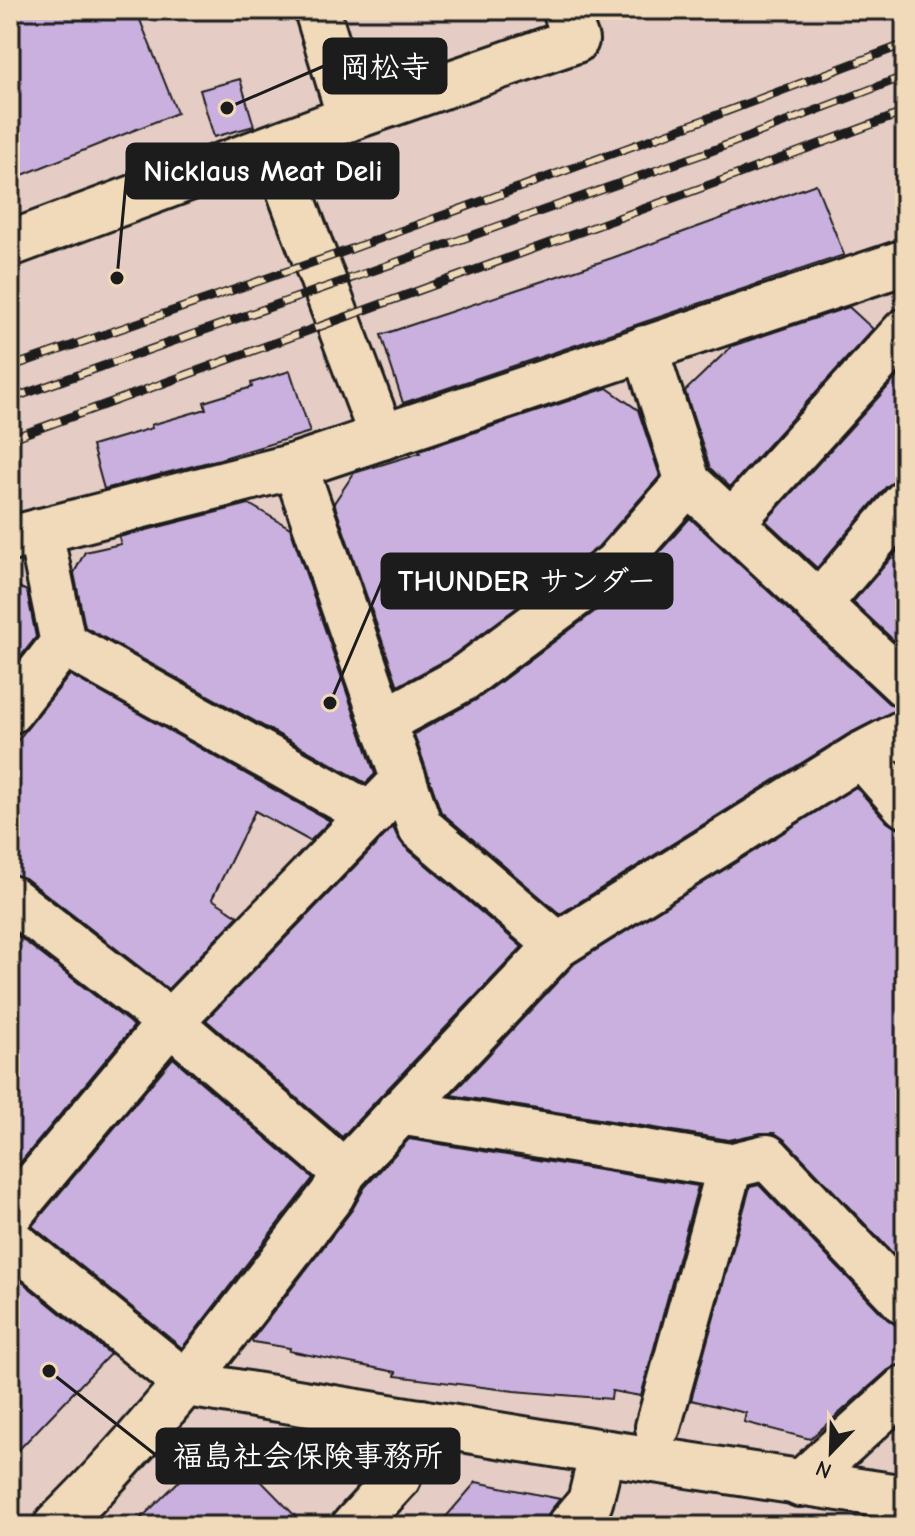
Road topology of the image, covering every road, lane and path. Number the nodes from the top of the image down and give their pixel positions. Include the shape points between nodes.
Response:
1 (317, 10) edge
2 (565, 10) edge
3 (350, 118) junction
4 (273, 147) junction
5 (10, 244) edge
6 (905, 262) edge
7 (905, 331) edge
8 (645, 348) junction
9 (382, 437) junction
10 (295, 466) junction
11 (688, 482) junction
12 (905, 503) edge
13 (731, 523) junction
14 (25, 535) edge
15 (818, 605) junction
16 (63, 643) junction
17 (905, 685) edge
18 (10, 711) edge
19 (383, 722) junction
20 (905, 732) edge
21 (861, 755) junction
22 (404, 780) junction
23 (905, 805) edge
24 (371, 815) junction
25 (10, 898) edge
26 (558, 945) junction
27 (170, 1022) junction
28 (399, 1112) junction
29 (730, 1166) junction
30 (344, 1172) junction
31 (10, 1214) edge
32 (10, 1240) edge
33 (905, 1302) edge
34 (187, 1384) junction
35 (905, 1388) edge
36 (422, 1422) junction
37 (658, 1427) dead end
38 (602, 1452) junction
39 (800, 1484) junction
40 (905, 1498) edge
41 (56, 1526) edge
42 (354, 1526) edge
43 (570, 1526) edge

1 - 3 street
2 - 3 street via 576,40
3 - 4 street
4 - 5 street
4 - 9 street
6 - 8 street
7 - 13 street
8 - 9 street
8 - 11 street
9 - 10 street
10 - 14 street
10 - 19 street
11 - 13 street
11 - 19 street via 615,565 461,680
12 - 15 street
13 - 15 street
14 - 16 street
15 - 17 street
16 - 18 street
16 - 24 street
19 - 22 street
20 - 21 street
21 - 23 street
21 - 26 street
22 - 24 street
22 - 26 street via 420,827
24 - 27 street
25 - 27 street
26 - 28 street
27 - 30 street
27 - 31 street
28 - 29 street
28 - 30 street
29 - 33 street via 767,1157
29 - 37 street
30 - 34 street via 332,1195
32 - 34 street
34 - 36 street
34 - 41 street
35 - 39 street
36 - 38 street
36 - 42 street via 398,1478
38 - 39 street
38 - 43 street via 590,1502
39 - 40 street

